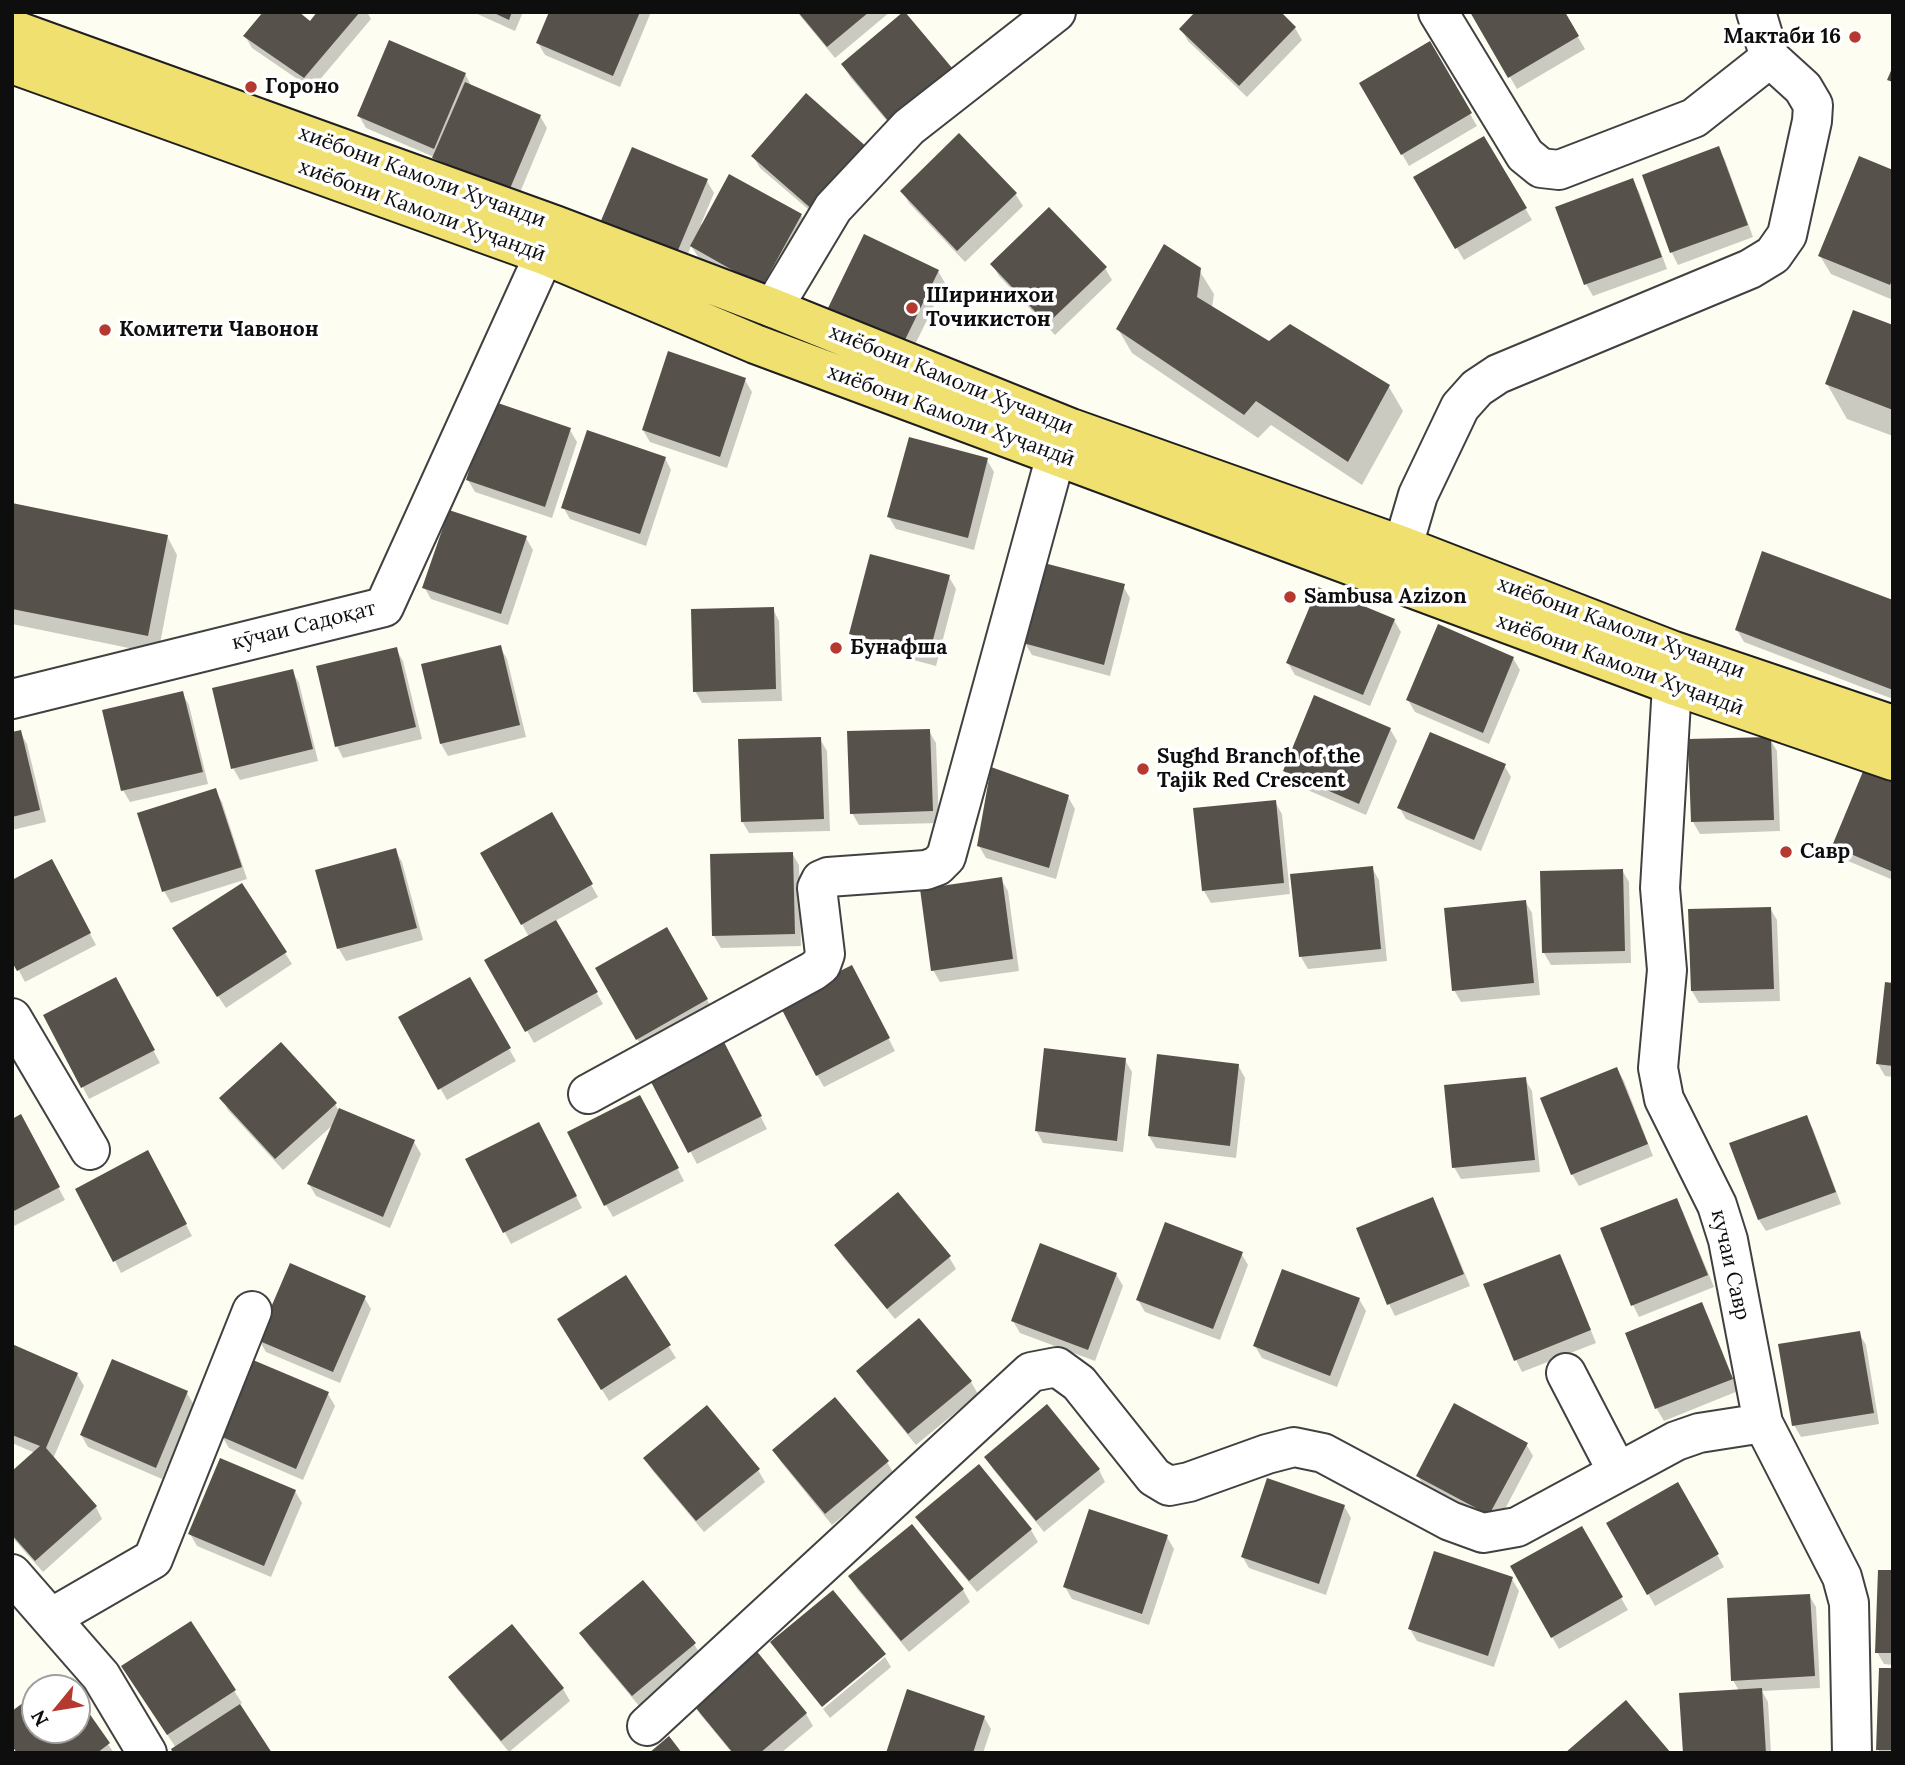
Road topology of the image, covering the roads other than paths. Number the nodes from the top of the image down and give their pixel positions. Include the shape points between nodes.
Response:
1 (1056, 12) edge
2 (1438, 12) edge
3 (1756, 12) edge
4 (12, 29) edge
5 (1770, 58) junction
6 (12, 64) edge
7 (544, 255) junction
8 (773, 309) junction
9 (1056, 455) junction
10 (1403, 545) junction
11 (1672, 685) junction
12 (12, 699) edge
13 (1893, 725) edge
14 (1893, 761) edge
15 (12, 1018) edge
16 (588, 1094) dead end
17 (90, 1150) dead end
18 (252, 1311) dead end
19 (1566, 1373) dead end
20 (1763, 1423) junction
21 (1618, 1471) junction
22 (12, 1574) edge
23 (51, 1618) junction
24 (647, 1726) dead end
25 (147, 1753) edge
26 (1852, 1753) edge

1 - 8 street via 909,127 833,208
2 - 5 street via 1525,155 1541,168 1559,170 1694,118
3 - 5 street
4 - 8 main road, хиёбони Камоли Хучанди via 555,225
5 - 10 street via 1803,88 1813,105 1787,235 1773,255 1750,269 1498,374 1477,388 1460,407 1418,495
6 - 7 main road, хиёбони Камоли Хуҷандӣ
7 - 9 main road, хиёбони Камоли Хуҷандӣ via 755,344
7 - 12 street, кӯчаи Садоқат via 384,607
8 - 10 main road, хиёбони Камоли Хучанди via 1071,428
9 - 11 main road, хиёбони Камоли Хуҷандӣ
9 - 16 street via 946,857 926,870 821,880 817,888 825,954 821,965
10 - 13 main road, хиёбони Камоли Хучанди via 1674,651
11 - 14 main road, хиёбони Камоли Хуҷандӣ
11 - 20 street, кучаи Савр via 1660,888 1667,971 1658,1069 1664,1099 1717,1205 1728,1240
15 - 17 street
18 - 23 street via 153,1559
19 - 21 street
20 - 21 street via 1699,1433
20 - 26 street, кучаи Савр via 1842,1577 1849,1603
21 - 24 street via 1517,1527 1483,1533 1450,1521 1323,1453 1294,1447 1169,1486 1154,1477 1079,1383 1056,1367 1031,1372
22 - 23 street
23 - 25 street via 101,1676

